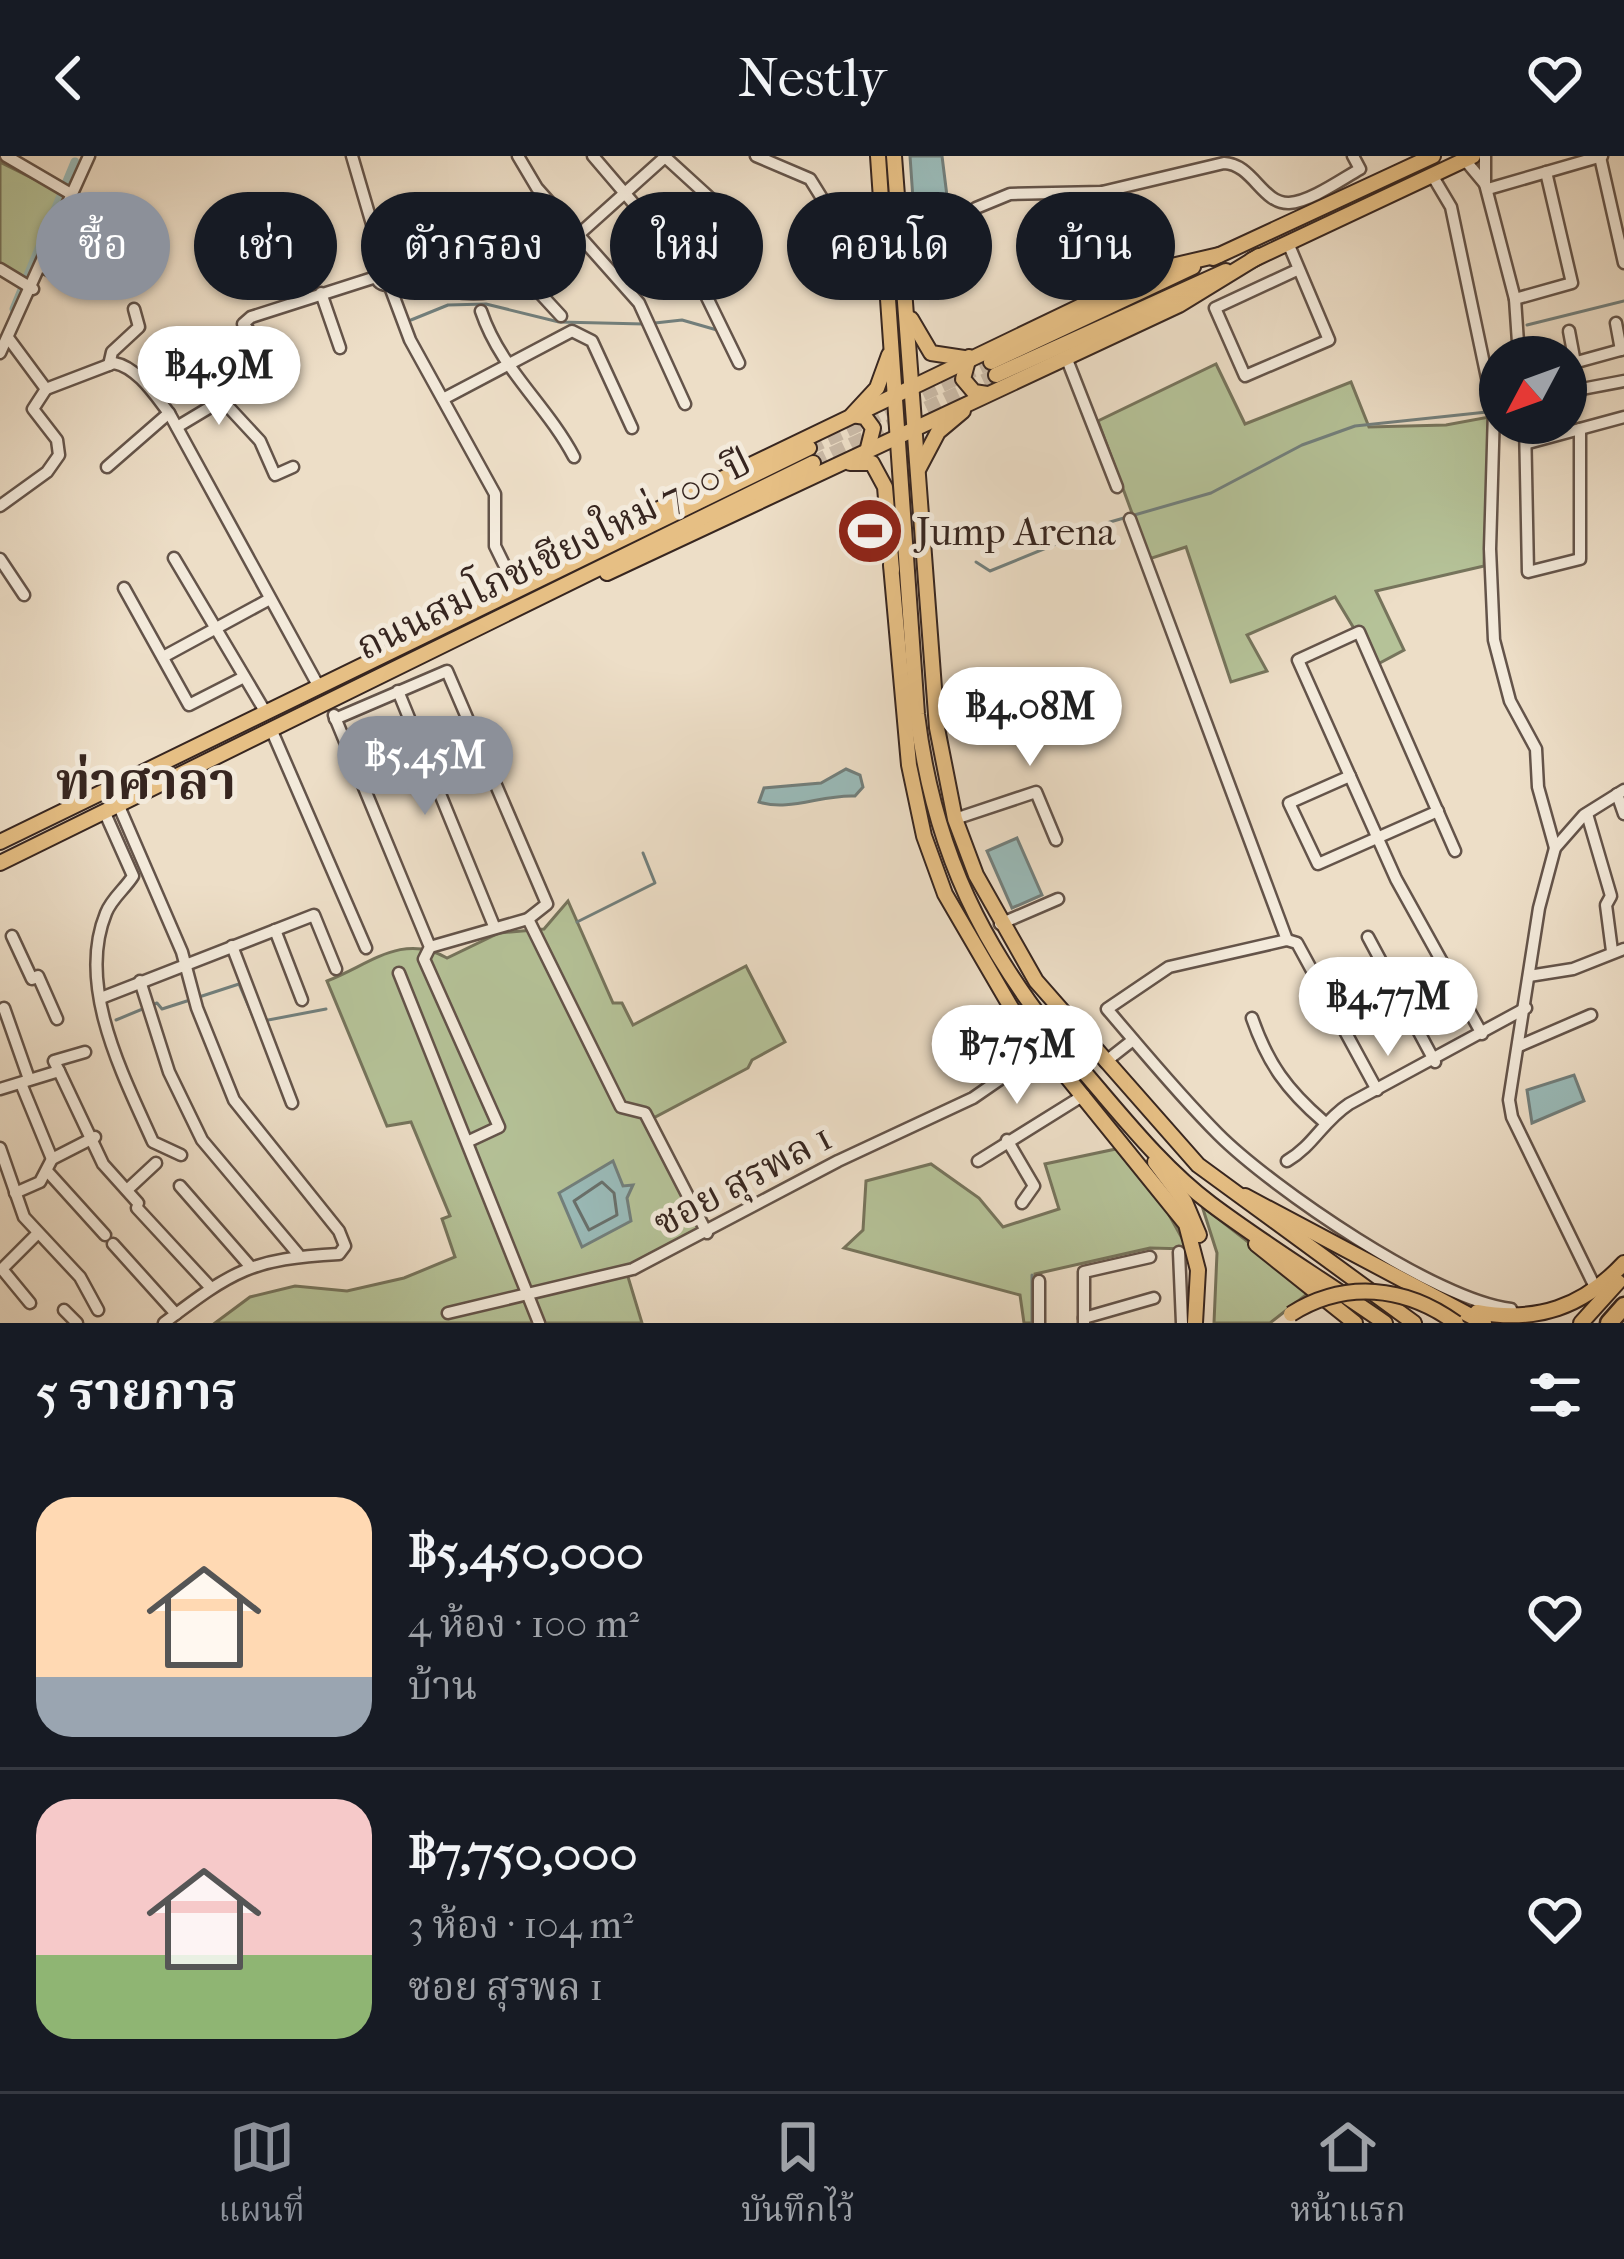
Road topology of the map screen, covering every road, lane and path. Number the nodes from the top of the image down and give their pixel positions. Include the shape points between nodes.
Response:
1 (6, 156) edge
2 (89, 156) edge
3 (352, 156) edge
4 (518, 156) edge
5 (592, 156) edge
6 (665, 156) edge
7 (756, 156) edge
8 (878, 156) edge
9 (894, 156) edge
10 (1353, 156) edge
11 (1433, 156) edge
12 (1485, 156) edge
13 (1601, 156) edge
14 (1469, 158) edge
15 (1360, 169) junction
16 (1546, 172) junction
17 (1432, 175) junction
18 (1370, 185) junction
19 (1487, 186) junction
20 (1325, 187) junction
21 (68, 192) edge
22 (72, 192) edge
23 (363, 192) edge
24 (541, 192) edge
25 (624, 192) edge
26 (626, 192) edge
27 (705, 192) edge
28 (819, 192) edge
29 (885, 192) edge
30 (894, 192) edge
31 (1102, 192) edge
32 (1332, 202) junction
33 (610, 206) edge
34 (586, 227) edge
35 (586, 243) edge
36 (1288, 243) junction
37 (1219, 255) junction
38 (1258, 256) junction
39 (1624, 263) edge
40 (1175, 265) edge
41 (0, 269) edge
42 (1299, 269) junction
43 (36, 282) edge
44 (33, 289) junction
45 (1515, 298) junction
46 (296, 300) edge
47 (323, 300) edge
48 (398, 300) edge
49 (546, 300) edge
50 (708, 300) edge
51 (893, 300) edge
52 (906, 300) edge
53 (1092, 300) edge
54 (907, 307) junction
55 (134, 309) dead end
56 (481, 310) dead end
57 (561, 316) dead end
58 (1616, 323) dead end
59 (1569, 331) dead end
60 (891, 332) junction
61 (1480, 336) edge
62 (1518, 336) edge
63 (1569, 336) edge
64 (9, 340) junction
65 (340, 348) dead end
66 (1622, 350) edge
67 (0, 353) edge
68 (969, 357) junction
69 (1066, 357) junction
70 (1587, 359) edge
71 (739, 363) dead end
72 (504, 364) junction
73 (109, 365) junction
74 (280, 366) dead end
75 (1624, 381) edge
76 (910, 384) junction
77 (1587, 388) edge
78 (46, 389) junction
79 (895, 392) junction
80 (987, 394) junction
81 (442, 398) junction
82 (685, 404) dead end
83 (169, 413) junction
84 (852, 415) junction
85 (1624, 417) edge
86 (177, 427) junction
87 (914, 427) junction
88 (1587, 427) edge
89 (632, 428) dead end
90 (897, 435) junction
91 (1495, 444) edge
92 (1528, 444) edge
93 (1580, 444) edge
94 (865, 452) junction
95 (811, 455) tunnel mouth
96 (574, 458) dead end
97 (840, 464) junction
98 (107, 467) dead end
99 (292, 467) dead end
100 (917, 473) junction
101 (1117, 487) dead end
102 (0, 506) edge
103 (1130, 519) dead end
104 (174, 558) dead end
105 (0, 559) edge
106 (891, 565) junction
107 (559, 579) junction
108 (124, 588) dead end
109 (517, 591) junction
110 (24, 595) dead end
111 (268, 600) junction
112 (216, 628) junction
113 (911, 638) junction
114 (163, 657) junction
115 (244, 677) junction
116 (319, 687) junction
117 (398, 691) junction
118 (328, 701) junction
119 (266, 713) junction
120 (335, 718) junction
121 (271, 729) junction
122 (921, 748) junction
123 (1350, 776) junction
124 (913, 789) junction
125 (1620, 792) edge
126 (111, 808) junction
127 (1438, 811) junction
128 (1587, 814) junction
129 (1624, 814) edge
130 (955, 819) junction
131 (1377, 838) junction
132 (1056, 841) dead end
133 (0, 842) edge
134 (1556, 848) junction
135 (1455, 850) dead end
136 (0, 862) edge
137 (1058, 899) dead end
138 (528, 919) junction
139 (958, 922) junction
140 (1000, 924) junction
141 (494, 926) junction
142 (275, 930) junction
143 (12, 936) dead end
144 (1368, 938) dead end
145 (1292, 942) junction
146 (232, 946) junction
147 (430, 946) junction
148 (366, 948) dead end
149 (1618, 950) edge
150 (996, 957) junction
151 (186, 964) junction
152 (336, 969) dead end
153 (399, 974) dead end
154 (1529, 976) junction
155 (140, 981) junction
156 (101, 998) junction
157 (302, 1000) dead end
158 (4, 1008) dead end
159 (1526, 1008) junction
160 (1035, 1015) junction
161 (1591, 1015) dead end
162 (1252, 1018) dead end
163 (56, 1019) dead end
164 (1482, 1034) junction
165 (1133, 1040) junction
166 (1041, 1046) junction
167 (1520, 1046) junction
168 (85, 1052) dead end
169 (1105, 1062) junction
170 (1435, 1062) junction
171 (58, 1071) junction
172 (26, 1082) junction
173 (0, 1089) edge
174 (1377, 1090) junction
175 (1084, 1095) junction
176 (292, 1103) dead end
177 (1121, 1115) junction
178 (1323, 1121) junction
179 (94, 1137) junction
180 (1007, 1140) junction
181 (469, 1141) junction
182 (0, 1148) edge
183 (181, 1155) dead end
184 (977, 1161) dead end
185 (1286, 1161) dead end
186 (156, 1163) dead end
187 (50, 1165) junction
188 (1213, 1179) junction
189 (180, 1186) dead end
190 (128, 1190) junction
191 (15, 1193) junction
192 (1022, 1203) dead end
193 (1212, 1204) junction
194 (707, 1233) junction
195 (38, 1234) junction
196 (1295, 1250) junction
197 (1179, 1252) dead end
198 (298, 1254) junction
199 (1150, 1257) dead end
200 (1623, 1264) edge
201 (249, 1265) junction
202 (1624, 1275) edge
203 (1039, 1281) dead end
204 (1191, 1285) junction
205 (1594, 1285) junction
206 (211, 1288) junction
207 (530, 1297) junction
208 (1154, 1298) dead end
209 (1444, 1298) junction
210 (30, 1304) dead end
211 (1624, 1306) edge
212 (64, 1310) dead end
213 (98, 1310) dead end
214 (448, 1313) dead end
215 (176, 1314) junction
216 (1286, 1319) edge
217 (1084, 1320) edge
218 (77, 1323) edge
219 (164, 1323) edge
220 (539, 1323) edge
221 (1039, 1323) edge
222 (1182, 1323) edge
223 (1196, 1323) edge
224 (1205, 1323) edge
225 (1355, 1323) edge
226 (1385, 1323) edge
227 (1414, 1323) edge
228 (1456, 1323) edge
229 (1484, 1323) edge
230 (1582, 1323) edge
231 (1609, 1323) edge

1 - 21 street
2 - 22 street
3 - 23 street
4 - 24 street
5 - 25 street
6 - 26 street
6 - 27 street
7 - 28 street via 810,178
8 - 29 main road
9 - 30 main road
10 - 15 street
11 - 18 main road
12 - 19 street
13 - 16 street
13 - 39 street
14 - 17 main road
14 - 19 street
15 - 18 street
15 - 20 street
16 - 19 street
16 - 45 street via 1572,284
17 - 36 main road
17 - 61 street via 1451,207
18 - 32 main road
19 - 45 street
20 - 31 street via 1279,201 1242,167 1224,163
20 - 32 street
32 - 37 main road
33 - 34 street
35 - 82 street via 644,312
36 - 38 main road
36 - 42 street
37 - 38 main road via 993,369
37 - 40 main road
38 - 69 main road via 1232,278
41 - 44 street
42 - 42 street via 1329,340 1245,376 1215,308
43 - 44 street
44 - 64 street
45 - 62 street
46 - 74 street via 243,324
47 - 65 street
48 - 81 street
49 - 57 street
50 - 71 street
51 - 60 main road
52 - 54 main road
53 - 68 main road
54 - 68 main road via 926,349
54 - 76 main road
55 - 73 street via 139,328
56 - 72 street
58 - 66 street
59 - 63 street
60 - 79 main road
60 - 84 main road via 877,388
64 - 67 street
64 - 78 street
66 - 70 street
68 - 76 main road
68 - 80 main road via 965,385
69 - 80 main road
69 - 101 street
72 - 81 street
72 - 89 street via 549,338 580,333 592,340
72 - 96 street
73 - 78 street
73 - 83 street via 125,365
75 - 77 street
76 - 79 main road
76 - 87 main road
78 - 102 street via 33,409 59,454
79 - 84 main road
79 - 90 main road
80 - 87 main road
80 - 100 main road via 938,432
81 - 109 street via 495,494 495,546
83 - 86 street
83 - 98 street
84 - 94 main road via 873,428
84 - 107 main road via 609,533
85 - 88 street
86 - 99 street via 222,400 260,441 275,475
86 - 111 street
87 - 90 main road
87 - 100 main road
90 - 94 main road
90 - 113 main road
91 - 134 street via 1494,640 1510,701 1536,749
92 - 93 street via 1528,572 1580,559
94 - 97 main road
95 - 107 main road, ถนนสมโภชเชียงใหม่ 700 ปี
97 - 106 main road via 872,463 884,478
97 - 107 main road via 637,561
100 - 130 main road via 937,728
103 - 145 street
104 - 112 street
105 - 110 street
106 - 113 main road
106 - 124 main road
107 - 109 main road, ถนนสมโภชเชียงใหม่ 700 ปี
107 - 118 main road, ถนนสมโภชเชียงใหม่ 700 ปี
108 - 114 street
109 - 116 main road, ถนนสมโภชเชียงใหม่ 700 ปี
111 - 112 street
111 - 116 street
112 - 114 street
112 - 115 street
113 - 122 main road
114 - 115 street via 189,705
115 - 119 street
116 - 119 main road, ถนนสมโภชเชียงใหม่ 700 ปี
117 - 120 street
117 - 138 street via 447,670 547,904
117 - 141 street
118 - 120 street
118 - 121 main road, ถนนสมโภชเชียงใหม่ 700 ปี
119 - 133 main road, ถนนสมโภชเชียงใหม่ 700 ปี
120 - 147 street
121 - 126 main road, ถนนสมโภชเชียงใหม่ 700 ปี
121 - 148 street
122 - 124 main road
122 - 150 main road via 947,855
123 - 127 street via 1298,660 1359,632
123 - 131 street
123 - 131 street via 1289,803 1318,864
124 - 139 main road
125 - 128 street
125 - 129 street
126 - 136 main road, ถนนสมโภชเชียงใหม่ 700 ปี
126 - 151 street
126 - 156 street via 133,876 107,911 97,944
127 - 131 street
127 - 135 street
128 - 134 street
128 - 149 street
130 - 132 street via 1036,792
130 - 140 main road
131 - 164 street
134 - 154 street
137 - 140 street
138 - 141 street
138 - 194 street via 621,1107 645,1113
139 - 150 main road
139 - 166 main road
140 - 169 main road
141 - 147 street
142 - 146 street
142 - 152 street via 314,915
142 - 157 street
143 - 163 street
144 - 170 street
145 - 165 street via 1169,967 1106,1009
145 - 174 street
146 - 151 street
146 - 176 street
147 - 181 street via 424,958 499,1127
149 - 154 street
150 - 160 main road
151 - 155 street
151 - 198 street via 240,1111 343,1239 339,1254
153 - 181 street
154 - 159 street
155 - 156 street
155 - 198 street via 202,1140
156 - 183 street via 117,1062 153,1142
158 - 172 street
159 - 164 street
159 - 167 street
160 - 166 main road
160 - 177 main road
161 - 167 street
162 - 178 street via 1266,1059 1295,1102
164 - 170 street
165 - 169 street
165 - 205 street via 1237,1152 1402,1263 1505,1309 1556,1305
166 - 175 main road
166 - 194 street, ซอย สุรพล 1 via 973,1098
167 - 205 street via 1512,1118
168 - 171 street via 54,1061
169 - 188 main road
170 - 174 street
171 - 172 street
171 - 179 street
172 - 173 street
172 - 187 street
174 - 178 street
175 - 180 street
175 - 204 main road via 1186,1224
177 - 193 main road
177 - 224 main road via 1192,1215 1206,1266
178 - 185 street via 1313,1146
179 - 187 street
179 - 190 street via 104,1164
180 - 184 street
180 - 192 street via 1034,1186
181 - 207 street
182 - 191 street
186 - 190 street
187 - 191 street via 40,1183
187 - 215 street
188 - 196 main road
188 - 209 main road
189 - 201 street
190 - 206 street
191 - 195 street
193 - 196 main road
193 - 225 main road
194 - 207 street, ซอย สุรพล 1 via 633,1269
195 - 210 street via 2,1269
195 - 213 street via 80,1277
196 - 226 main road
196 - 227 main road, bridge
197 - 204 street
198 - 201 street
199 - 217 street via 1084,1272
200 - 205 street
200 - 209 main road via 1595,1291 1543,1320 1484,1315
201 - 206 street
202 - 230 main road
203 - 221 street
204 - 222 street
204 - 223 main road
206 - 215 street
207 - 214 street, ซอย สุรพล 1
207 - 220 street
208 - 217 street
209 - 229 main road
211 - 231 highway
212 - 218 street
215 - 219 street
216 - 228 main road, bridge via 1335,1295 1379,1292 1425,1303

